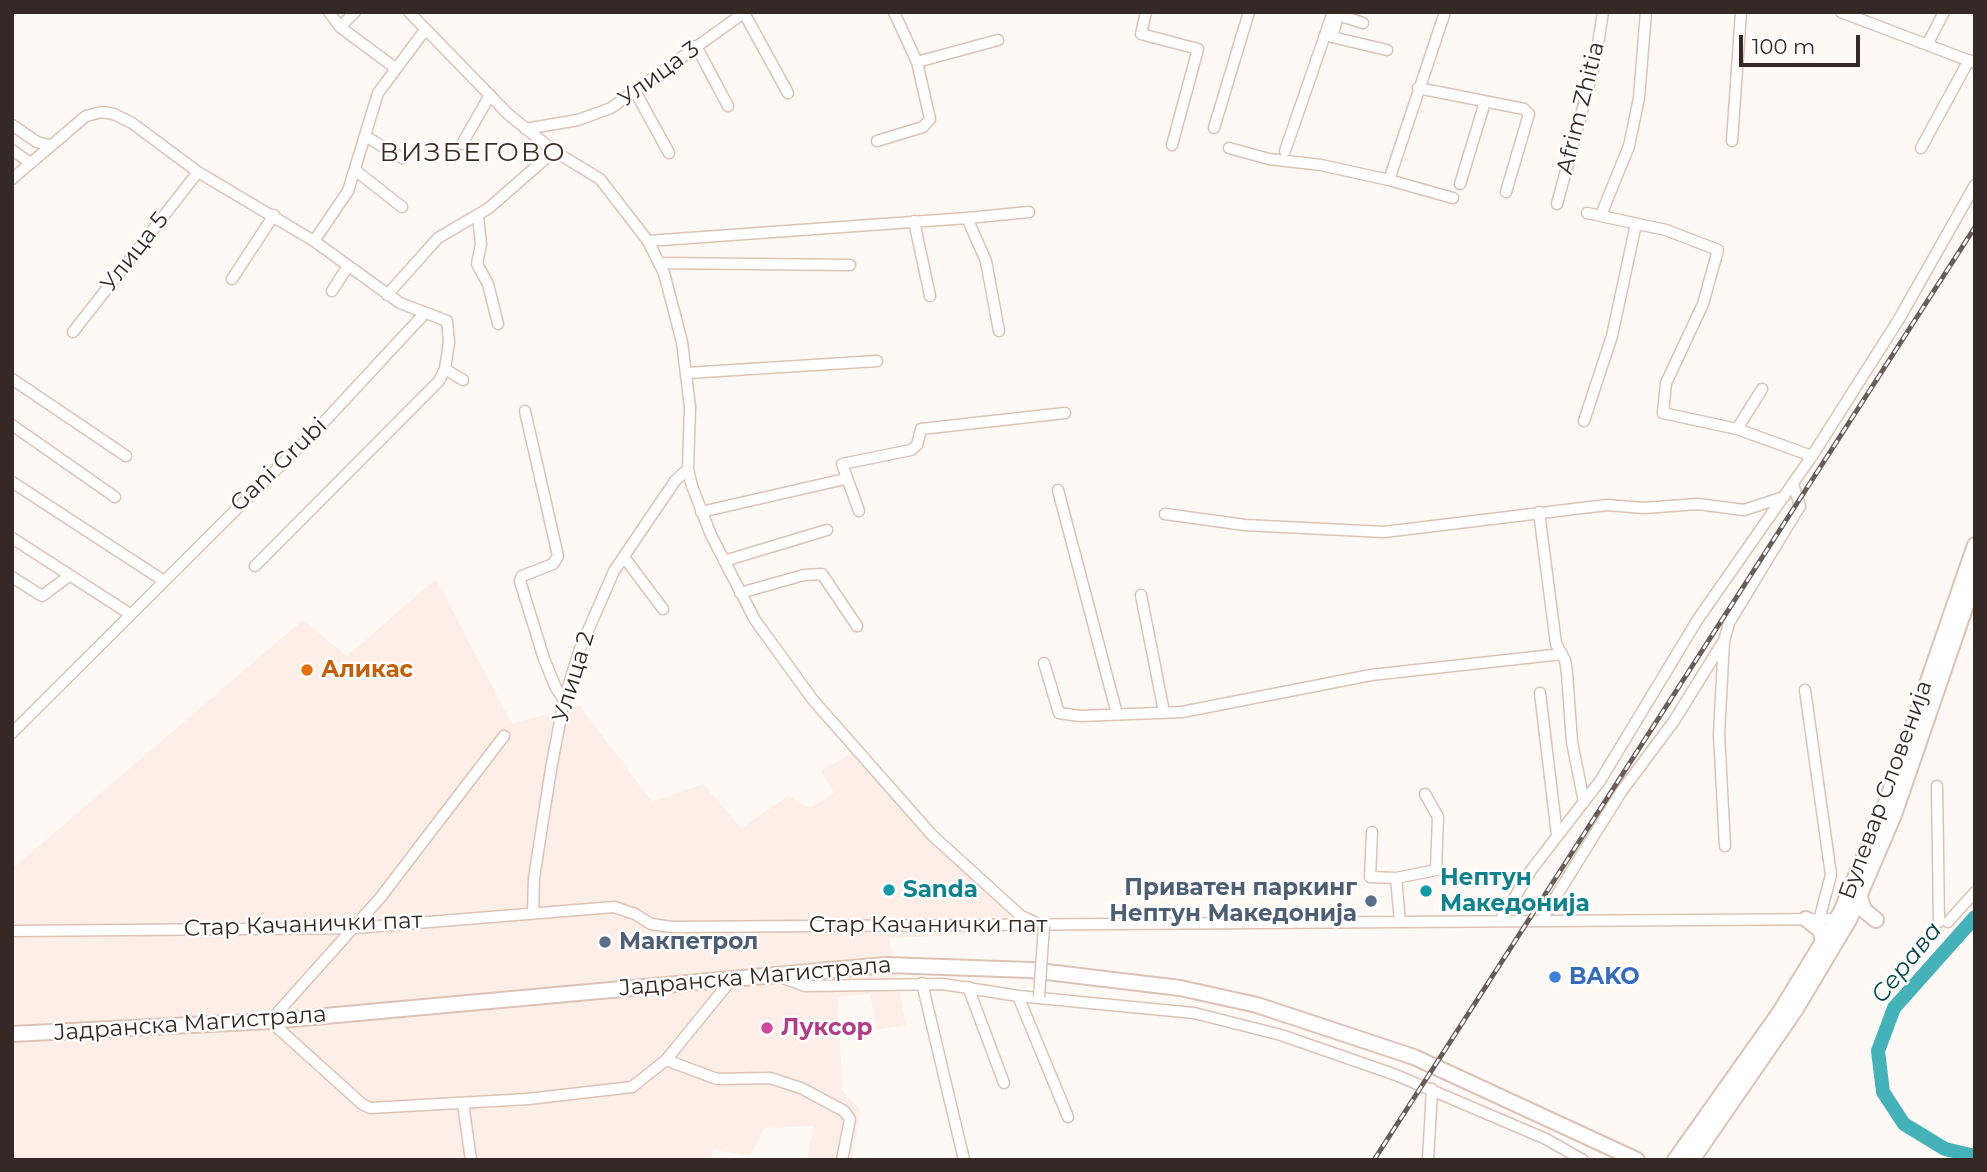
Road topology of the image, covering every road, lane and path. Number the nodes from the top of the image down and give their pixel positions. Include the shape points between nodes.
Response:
1 (329, 12) edge
2 (355, 12) edge
3 (409, 12) edge
4 (894, 12) edge
5 (1146, 12) edge
6 (1249, 12) edge
7 (1445, 12) edge
8 (1603, 12) edge
9 (1646, 12) edge
10 (1741, 12) edge
11 (1840, 12) edge
12 (1944, 12) edge
13 (745, 13) edge
14 (1337, 13) edge
15 (1363, 23) dead end
16 (340, 27) junction
17 (425, 30) junction
18 (998, 40) dead end
19 (1928, 43) junction
20 (696, 46) junction
21 (1387, 50) dead end
22 (1972, 61) edge
23 (917, 62) junction
24 (394, 66) junction
25 (1418, 88) junction
26 (636, 93) junction
27 (788, 93) dead end
28 (490, 96) junction
29 (1485, 102) junction
30 (728, 106) dead end
31 (12, 125) edge
32 (1214, 128) dead end
33 (525, 129) junction
34 (365, 136) junction
35 (877, 141) dead end
36 (1732, 141) dead end
37 (462, 144) dead end
38 (49, 145) junction
39 (1172, 145) dead end
40 (1229, 148) dead end
41 (1921, 148) dead end
42 (12, 149) edge
43 (554, 151) junction
44 (1285, 151) dead end
45 (670, 153) dead end
46 (402, 158) dead end
47 (29, 162) junction
48 (355, 170) junction
49 (198, 172) junction
50 (12, 179) edge
51 (1389, 180) junction
52 (1460, 184) dead end
53 (1975, 185) edge
54 (1506, 192) dead end
55 (1453, 198) dead end
56 (1557, 204) dead end
57 (402, 207) dead end
58 (1029, 212) dead end
59 (1587, 213) dead end
60 (274, 215) junction
61 (1601, 215) junction
62 (478, 217) junction
63 (967, 218) junction
64 (914, 222) junction
65 (1636, 224) junction
66 (314, 241) junction
67 (648, 241) junction
68 (659, 263) junction
69 (850, 265) dead end
70 (348, 266) junction
71 (232, 279) dead end
72 (332, 291) dead end
73 (387, 295) junction
74 (930, 296) dead end
75 (425, 313) junction
76 (498, 324) dead end
77 (999, 331) dead end
78 (73, 332) dead end
79 (877, 361) dead end
80 (445, 369) junction
81 (687, 373) junction
82 (12, 379) edge
83 (463, 380) dead end
84 (1762, 388) dead end
85 (524, 411) dead end
86 (1065, 413) dead end
87 (1584, 421) dead end
88 (12, 425) edge
89 (1737, 429) junction
90 (126, 456) dead end
91 (1812, 456) junction
92 (688, 469) junction
93 (845, 479) junction
94 (12, 482) edge
95 (1793, 484) junction
96 (1058, 490) dead end
97 (1784, 496) junction
98 (116, 497) dead end
99 (859, 511) dead end
100 (701, 512) junction
101 (1539, 512) junction
102 (1165, 514) dead end
103 (827, 530) dead end
104 (12, 538) edge
105 (1975, 545) edge
106 (624, 557) junction
107 (724, 561) junction
108 (255, 566) dead end
109 (69, 576) junction
110 (12, 577) edge
111 (1975, 579) edge
112 (164, 581) junction
113 (740, 593) junction
114 (1141, 595) dead end
115 (663, 609) dead end
116 (130, 614) junction
117 (857, 626) dead end
118 (1724, 641) junction
119 (1562, 654) junction
120 (1044, 663) dead end
121 (1805, 690) dead end
122 (1540, 693) dead end
123 (564, 700) junction
124 (1164, 712) junction
125 (1117, 714) junction
126 (12, 733) edge
127 (504, 736) dead end
128 (1937, 786) dead end
129 (1425, 794) dead end
130 (1584, 802) junction
131 (1372, 832) dead end
132 (1557, 835) junction
133 (1725, 846) dead end
134 (1396, 878) junction
135 (1975, 892) edge
136 (1860, 898) junction
137 (533, 913) junction
138 (1542, 919) junction
139 (1813, 920) junction
140 (1843, 920) junction
141 (1877, 920) dead end
142 (1500, 921) junction
143 (1400, 922) junction
144 (1044, 926) junction
145 (355, 929) junction
146 (12, 931) edge
147 (1824, 944) junction
148 (774, 975) junction
149 (733, 978) junction
150 (922, 983) junction
151 (968, 987) junction
152 (1018, 996) junction
153 (1039, 996) junction
154 (1796, 1009) junction
155 (270, 1021) junction
156 (12, 1034) edge
157 (666, 1060) junction
158 (1004, 1083) dead end
159 (1481, 1087) junction
160 (1432, 1089) junction
161 (463, 1103) junction
162 (1068, 1117) dead end
163 (1693, 1131) junction
164 (471, 1160) edge
165 (842, 1160) edge
166 (964, 1160) edge
167 (1428, 1160) edge
168 (1583, 1160) edge
169 (1613, 1160) edge
170 (1637, 1160) edge
171 (1666, 1160) edge
172 (1675, 1160) edge
173 (1692, 1160) edge
174 (1698, 1160) edge

1 - 16 street
2 - 16 street
3 - 17 street
4 - 23 street
5 - 39 street via 1141,34 1198,49
6 - 32 street
7 - 25 street
8 - 56 street, Afrim Zhitia via 1595,62
9 - 61 street via 1639,98 1629,146
10 - 36 street
11 - 19 street
12 - 19 street
13 - 20 street, Улица 3
13 - 27 street
14 - 15 street
14 - 21 street via 1332,37
14 - 44 street
16 - 24 street
17 - 24 street
17 - 28 street
18 - 23 street
19 - 22 street
20 - 26 street, Улица 3
20 - 30 street
22 - 41 street
23 - 35 street via 929,123
24 - 34 street via 370,110
25 - 29 street
25 - 51 street
26 - 33 street, Улица 3 via 591,116
26 - 45 street
28 - 33 street
28 - 37 street
29 - 52 street
29 - 54 street via 1524,109 1529,114
31 - 38 street
33 - 43 street
34 - 46 street
34 - 48 street
38 - 47 street
38 - 49 street via 86,116 114,114
40 - 51 street
42 - 47 street
43 - 62 street
43 - 67 street via 600,179
47 - 50 street
48 - 57 street
48 - 66 street via 348,191
49 - 60 street
49 - 78 street, Улица 5
51 - 55 street
53 - 91 street via 1899,319
58 - 63 street
59 - 61 street
60 - 66 street
60 - 71 street
61 - 65 street
62 - 73 street via 438,238
62 - 76 street via 481,244 477,264 488,284
63 - 64 street
63 - 77 street via 986,261
64 - 67 street
64 - 74 street
65 - 87 street via 1612,336
65 - 89 street via 1674,232 1718,250 1712,281 1675,358 1661,407 1668,416
66 - 70 street
67 - 68 street
68 - 69 street
68 - 81 street via 673,300
70 - 72 street
70 - 73 street
73 - 75 street
75 - 80 street via 447,321
75 - 112 street, Gani Grubi via 324,422
79 - 81 street
80 - 83 street
80 - 108 street via 433,388
81 - 92 street
82 - 90 street
84 - 89 street
85 - 123 street via 558,556 553,564 520,581 544,659
86 - 93 street via 920,429 917,445 911,450 842,464
88 - 98 street
89 - 91 street
91 - 95 street
92 - 100 street
92 - 106 street, Улица 2
93 - 99 street
93 - 100 street
94 - 112 street
95 - 97 street
95 - 118 street via 1800,506 1729,623
96 - 125 street
97 - 101 street via 1744,510 1698,504 1607,505
97 - 130 street via 1698,619
100 - 107 street
101 - 102 street via 1384,532 1245,525
101 - 119 street via 1556,644
103 - 107 street
104 - 109 street
105 - 140 street, Булевар Словенија
106 - 115 street
106 - 123 street, Улица 2 via 597,605
107 - 113 street
109 - 110 street via 42,596
109 - 116 street
111 - 136 street, Булевар Словенија via 1894,815
112 - 116 street, Gani Grubi
113 - 117 street via 822,574
113 - 144 street via 813,699 932,835 1021,916
114 - 124 street
116 - 126 street, Gani Grubi
118 - 133 street via 1719,734
118 - 138 street
119 - 124 street via 1371,675 1286,694
119 - 130 street
120 - 125 street via 1059,713
121 - 139 street via 1830,875
122 - 132 street
123 - 137 street, Улица 2 via 541,832
124 - 125 street
127 - 145 street
128 - 135 street via 1943,922
129 - 134 street via 1438,817 1436,870
130 - 132 street
131 - 134 street via 1370,877
132 - 142 street
134 - 143 street
136 - 140 street, Булевар Словенија
136 - 141 street via 1864,910
137 - 144 street, Стар Качанички пат via 614,907 651,924 672,927
137 - 145 street, Стар Качанички пат
138 - 139 street, Стар Качанички пат
138 - 142 street, Стар Качанички пат
139 - 140 street, Стар Качанички пат
139 - 147 street
140 - 147 street, Булевар Словенија
140 - 154 street, Булевар Словенија
142 - 143 street, Стар Качанички пат
143 - 144 street, Стар Качанички пат
144 - 153 street, bridge
145 - 146 street, Стар Качанички пат
145 - 155 street
147 - 163 street, Булевар Словенија
148 - 149 street, Јадранска Магистрала
148 - 150 street via 805,986
148 - 159 street, Јадранска Магистрала via 886,965 965,967 1180,988 1321,1025
149 - 155 street, Јадранска Магистрала
149 - 157 street
150 - 151 street
150 - 166 street
151 - 152 street
151 - 158 street
152 - 153 street
152 - 162 street
153 - 160 street via 1159,1007 1237,1023 1336,1052
154 - 173 street, Булевар Словенија
154 - 174 street
155 - 156 street, Јадранска Магистрала
155 - 161 street via 370,1108
157 - 161 street via 632,1087
157 - 165 street via 718,1079 770,1078 844,1111 850,1119
159 - 169 street
159 - 170 street
160 - 167 street
160 - 168 street
161 - 164 street
163 - 171 street
163 - 172 street, Булевар Словенија

